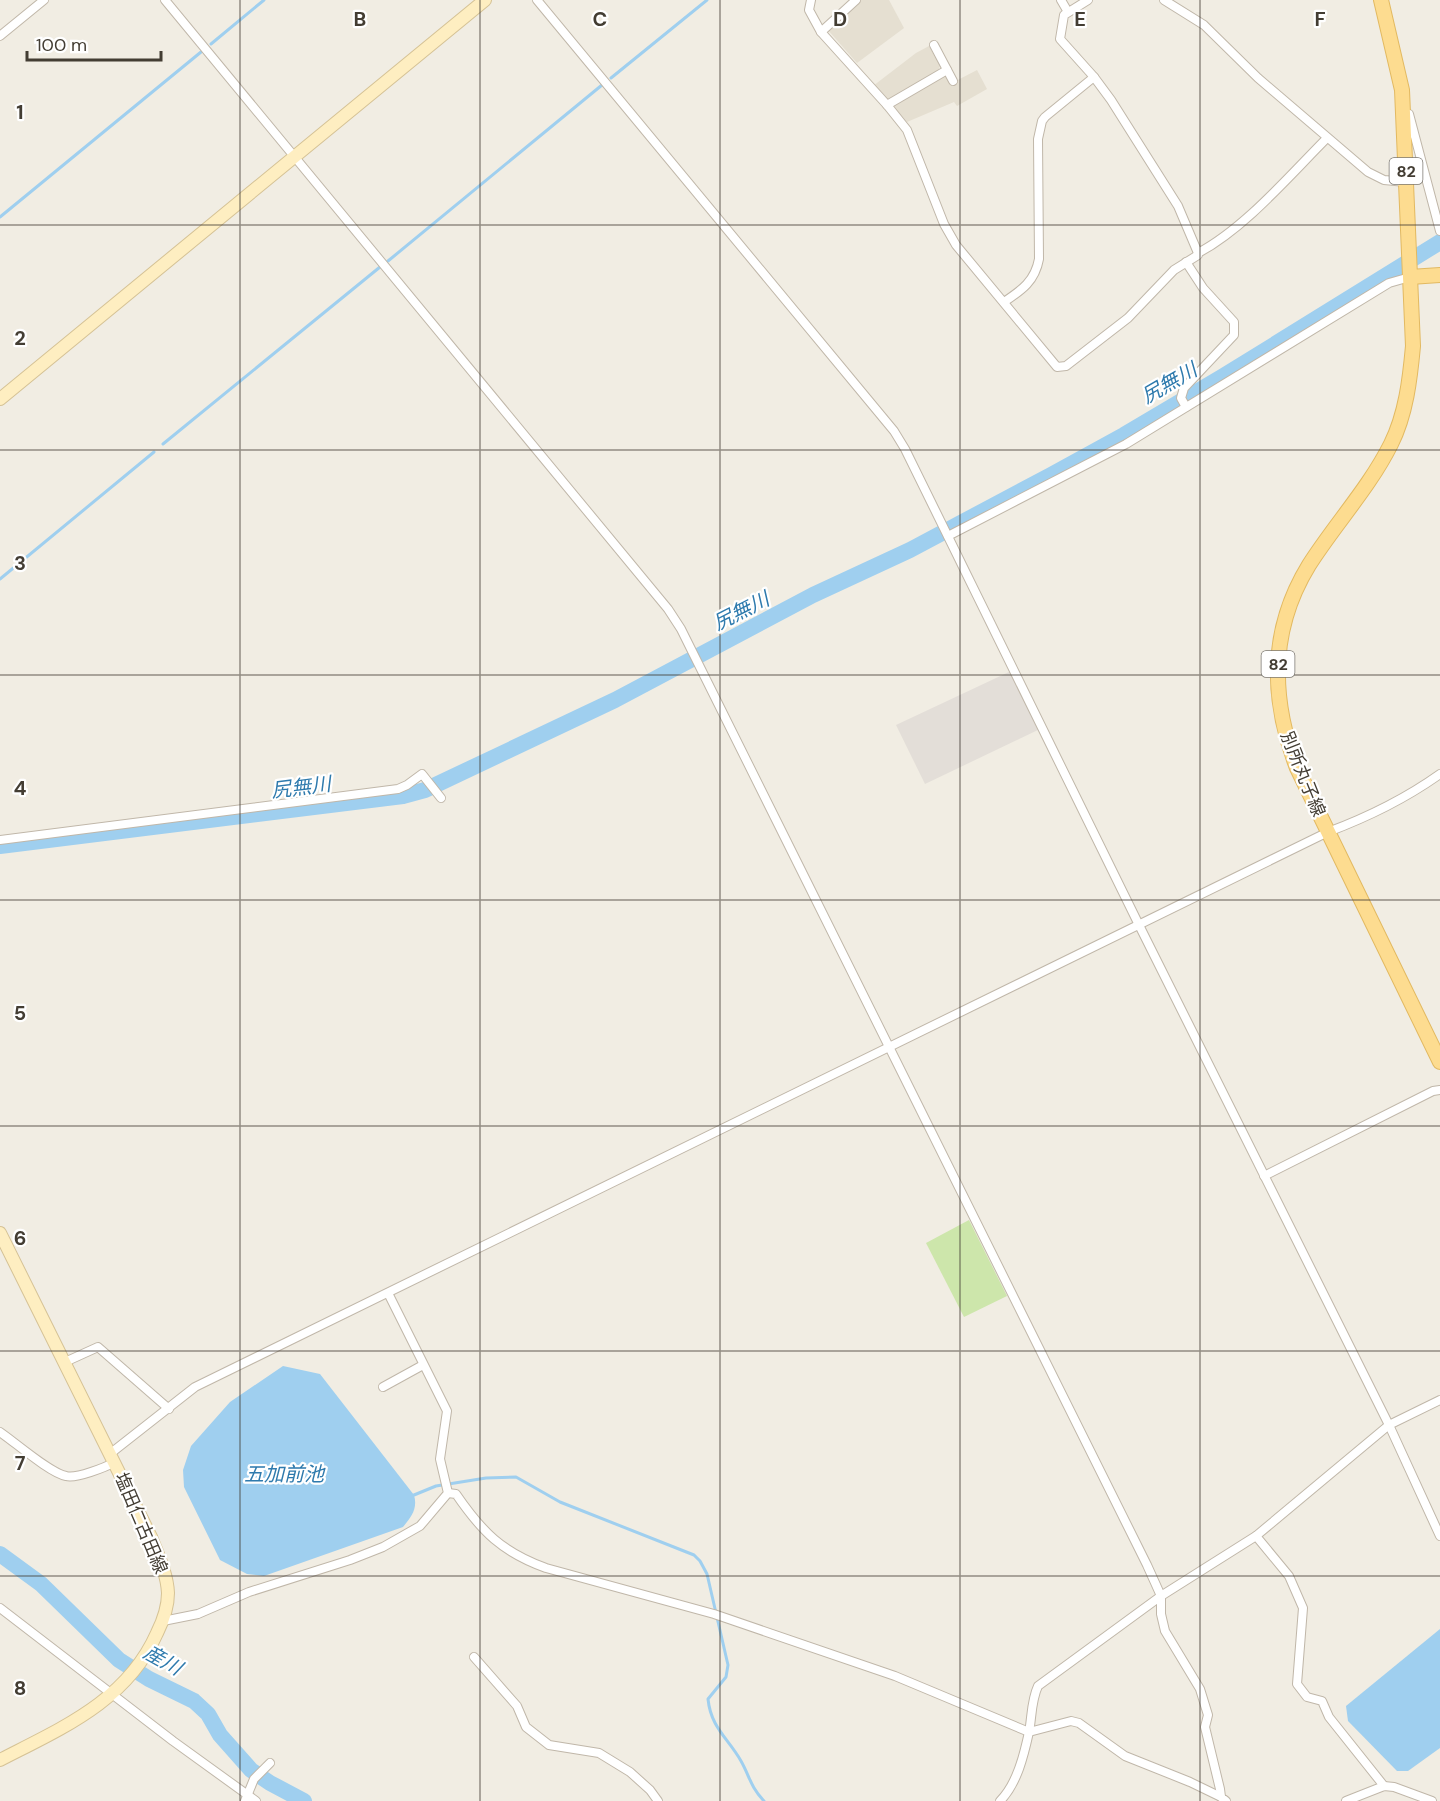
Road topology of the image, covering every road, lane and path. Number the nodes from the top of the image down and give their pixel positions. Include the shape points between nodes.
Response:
1 (44, 0) edge
2 (165, 0) edge
3 (485, 0) edge
4 (537, 0) edge
5 (811, 0) edge
6 (856, 0) edge
7 (1061, 0) edge
8 (1088, 0) edge
9 (1164, 0) edge
10 (1381, 0) edge
11 (1068, 12) junction
12 (821, 32) junction
13 (0, 36) edge
14 (934, 45) dead end
15 (947, 70) junction
16 (1094, 77) junction
17 (953, 81) dead end
18 (888, 105) junction
19 (1409, 114) dead end
20 (1327, 138) junction
21 (1419, 146) junction
22 (1404, 148) junction
23 (295, 157) junction
24 (1406, 182) junction
25 (1440, 231) edge
26 (1198, 253) junction
27 (1186, 262) junction
28 (1410, 264) junction
29 (1440, 275) edge
30 (1004, 302) junction
31 (0, 399) edge
32 (1184, 403) junction
33 (948, 536) junction
34 (1440, 774) edge
35 (439, 795) dead end
36 (1328, 832) junction
37 (0, 840) edge
38 (1139, 924) junction
39 (890, 1047) junction
40 (1440, 1062) edge
41 (1440, 1090) edge
42 (1264, 1176) junction
43 (0, 1233) edge
44 (388, 1293) junction
45 (64, 1362) junction
46 (423, 1365) junction
47 (382, 1387) dead end
48 (1440, 1400) edge
49 (169, 1408) junction
50 (1389, 1425) junction
51 (0, 1432) edge
52 (113, 1457) junction
53 (448, 1493) junction
54 (1256, 1536) junction
55 (1440, 1536) edge
56 (1161, 1596) junction
57 (0, 1608) edge
58 (163, 1621) junction
59 (474, 1657) dead end
60 (113, 1693) junction
61 (1029, 1732) junction
62 (0, 1760) edge
63 (270, 1763) dead end
64 (1384, 1786) junction
65 (246, 1798) edge
66 (1224, 1799) edge
67 (256, 1801) edge
68 (658, 1801) edge
69 (1000, 1801) edge
70 (1346, 1801) edge
71 (1432, 1801) edge

1 - 13 street
2 - 23 street
3 - 23 main road
4 - 33 street via 894,431
5 - 12 street via 809,9
6 - 12 street
7 - 11 street
8 - 11 street
9 - 20 street via 1204,25
10 - 22 main road, 別所丸子線 / 82 via 1402,90
11 - 16 street via 1060,39
12 - 18 street
14 - 15 street
15 - 17 street
15 - 18 street
16 - 26 street via 1178,206
16 - 30 street via 1042,121 1038,139 1039,259 1036,273
18 - 30 street via 907,130 950,235
19 - 21 street
20 - 24 street via 1368,172 1384,180
20 - 26 street via 1218,243
21 - 22 street
21 - 25 street
22 - 24 main road, 別所丸子線 / 82
23 - 31 main road
23 - 39 street via 668,609 702,667
24 - 28 main road, 別所丸子線 / 82
26 - 27 street
27 - 30 street via 1128,318 1066,366 1058,367
27 - 32 street via 1234,322 1234,335 1184,388
28 - 29 main road
28 - 32 street via 1389,283
28 - 36 main road, 別所丸子線 / 82 via 1413,346 1400,420 1371,479 1309,566 1286,618 1280,645 1278,699 1288,743
32 - 33 street via 1126,444
33 - 38 street
34 - 36 street via 1380,811
35 - 37 street via 422,774 398,789
36 - 38 street
36 - 40 main road, 別所丸子線 / 82
38 - 39 street
38 - 42 street
39 - 44 street
39 - 56 street
41 - 42 street
42 - 50 street
43 - 45 main road, 塩田仁古田線
44 - 46 street
44 - 49 street via 195,1387
45 - 49 street via 98,1347
45 - 52 main road, 塩田仁古田線
46 - 47 street
46 - 53 street via 447,1411 440,1459
48 - 50 street
49 - 52 street
50 - 54 street
50 - 55 street
51 - 52 street via 68,1477 98,1469
52 - 58 main road, 塩田仁古田線 via 166,1578 168,1594
53 - 58 street via 420,1526 383,1547 249,1592 198,1614
53 - 61 street via 456,1494 492,1539 522,1559 714,1614 895,1676
54 - 56 street
54 - 64 street via 1289,1576 1303,1608 1298,1684 1307,1697 1322,1701 1329,1718
56 - 61 street via 1038,1686
56 - 66 street via 1165,1631 1200,1689
57 - 60 street
58 - 60 main road, 塩田仁古田線 via 146,1653
59 - 68 street via 517,1706 526,1727 541,1739 549,1745 599,1753 630,1772
60 - 62 main road, 塩田仁古田線 via 71,1723
60 - 65 street
61 - 66 street via 1071,1721 1079,1723 1125,1756
61 - 69 street via 1014,1781
63 - 65 street via 255,1779
64 - 70 street
64 - 71 street
65 - 67 street

